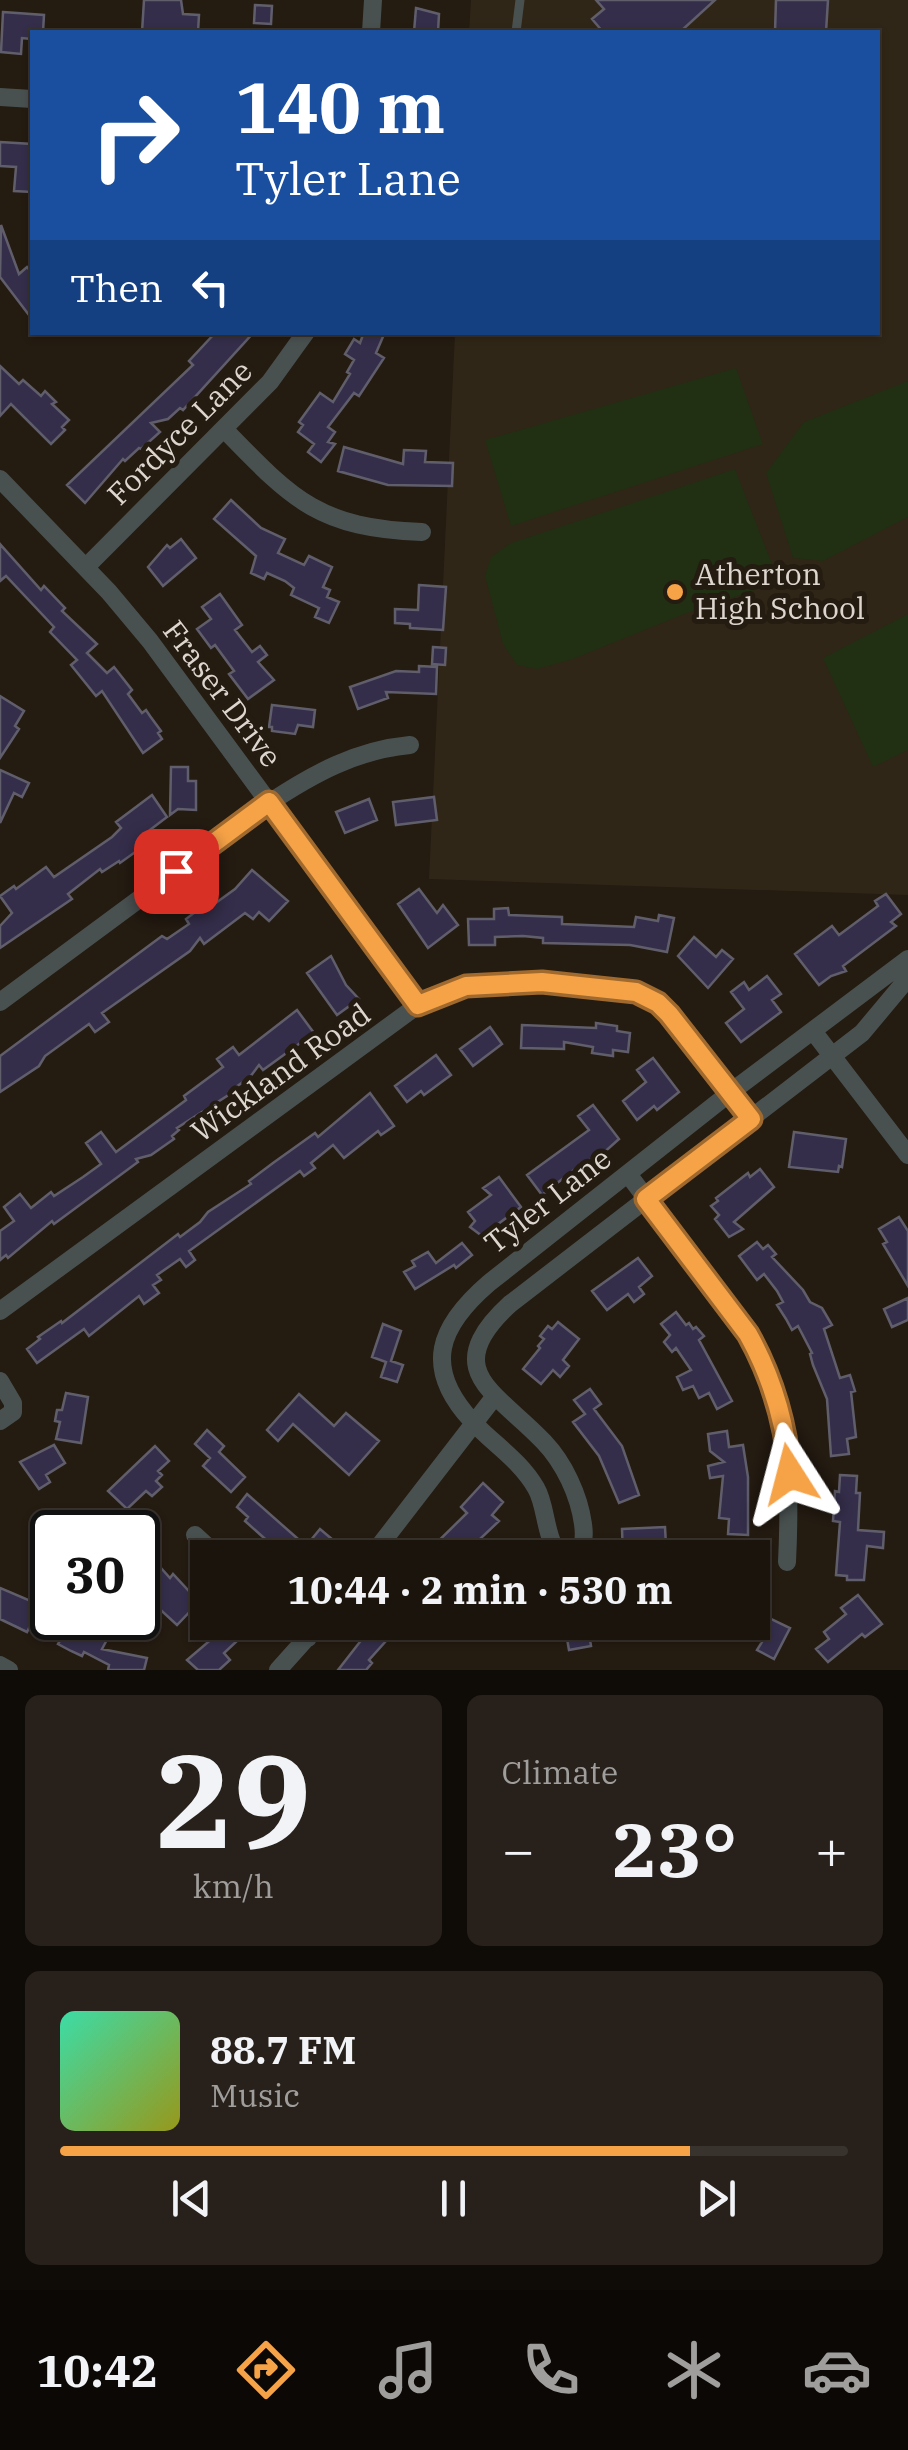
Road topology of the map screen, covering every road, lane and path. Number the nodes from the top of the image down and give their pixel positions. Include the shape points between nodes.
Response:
1 (373, 0) edge
2 (520, 0) edge
3 (371, 30) edge
4 (516, 30) edge
5 (0, 97) edge
6 (30, 99) edge
7 (304, 335) edge
8 (224, 429) junction
9 (0, 479) edge
10 (422, 532) dead end
11 (86, 567) junction
12 (410, 745) dead end
13 (269, 802) junction
14 (908, 958) edge
15 (908, 978) edge
16 (0, 1002) edge
17 (418, 1005) junction
18 (813, 1031) junction
19 (832, 1056) junction
20 (730, 1092) junction
21 (751, 1119) junction
22 (908, 1155) edge
23 (628, 1174) junction
24 (646, 1199) junction
25 (0, 1312) edge
26 (0, 1381) edge
27 (495, 1396) junction
28 (0, 1422) edge
29 (473, 1422) junction
30 (195, 1535) dead end
31 (200, 1540) edge
32 (384, 1540) edge
33 (552, 1540) edge
34 (584, 1540) edge
35 (787, 1562) dead end
36 (306, 1640) edge
37 (0, 1665) edge
38 (9, 1670) edge
39 (278, 1670) edge

1 - 3 street
2 - 4 lane
5 - 6 street
7 - 8 street, Fordyce Lane
8 - 10 street via 282,488 320,513 379,530
8 - 11 street, Fordyce Lane
9 - 11 street, Fraser Drive
11 - 13 street, Fraser Drive via 150,641
12 - 13 street via 340,762
13 - 16 street
13 - 17 street, Fraser Drive
14 - 18 street, Tyler Lane
15 - 19 street, Tyler Lane via 874,1022
17 - 20 street, Wickland Road via 496,982 636,992 669,1014
17 - 25 street, Wickland Road
18 - 19 street
18 - 20 street, Tyler Lane
19 - 21 street, Tyler Lane
19 - 22 street
20 - 21 street, Wickland Road
20 - 23 street, Tyler Lane
21 - 24 street, Tyler Lane
23 - 24 street
23 - 29 street, Tyler Lane via 489,1283 449,1326 441,1366
24 - 27 street, Tyler Lane via 497,1316 475,1352 479,1377
24 - 35 street via 761,1358 788,1454
26 - 28 street via 14,1403
27 - 29 street
27 - 34 street, Tyler Lane via 546,1444 567,1476
29 - 32 street
29 - 33 street, Tyler Lane via 531,1480
30 - 31 street
36 - 39 street
37 - 38 street

